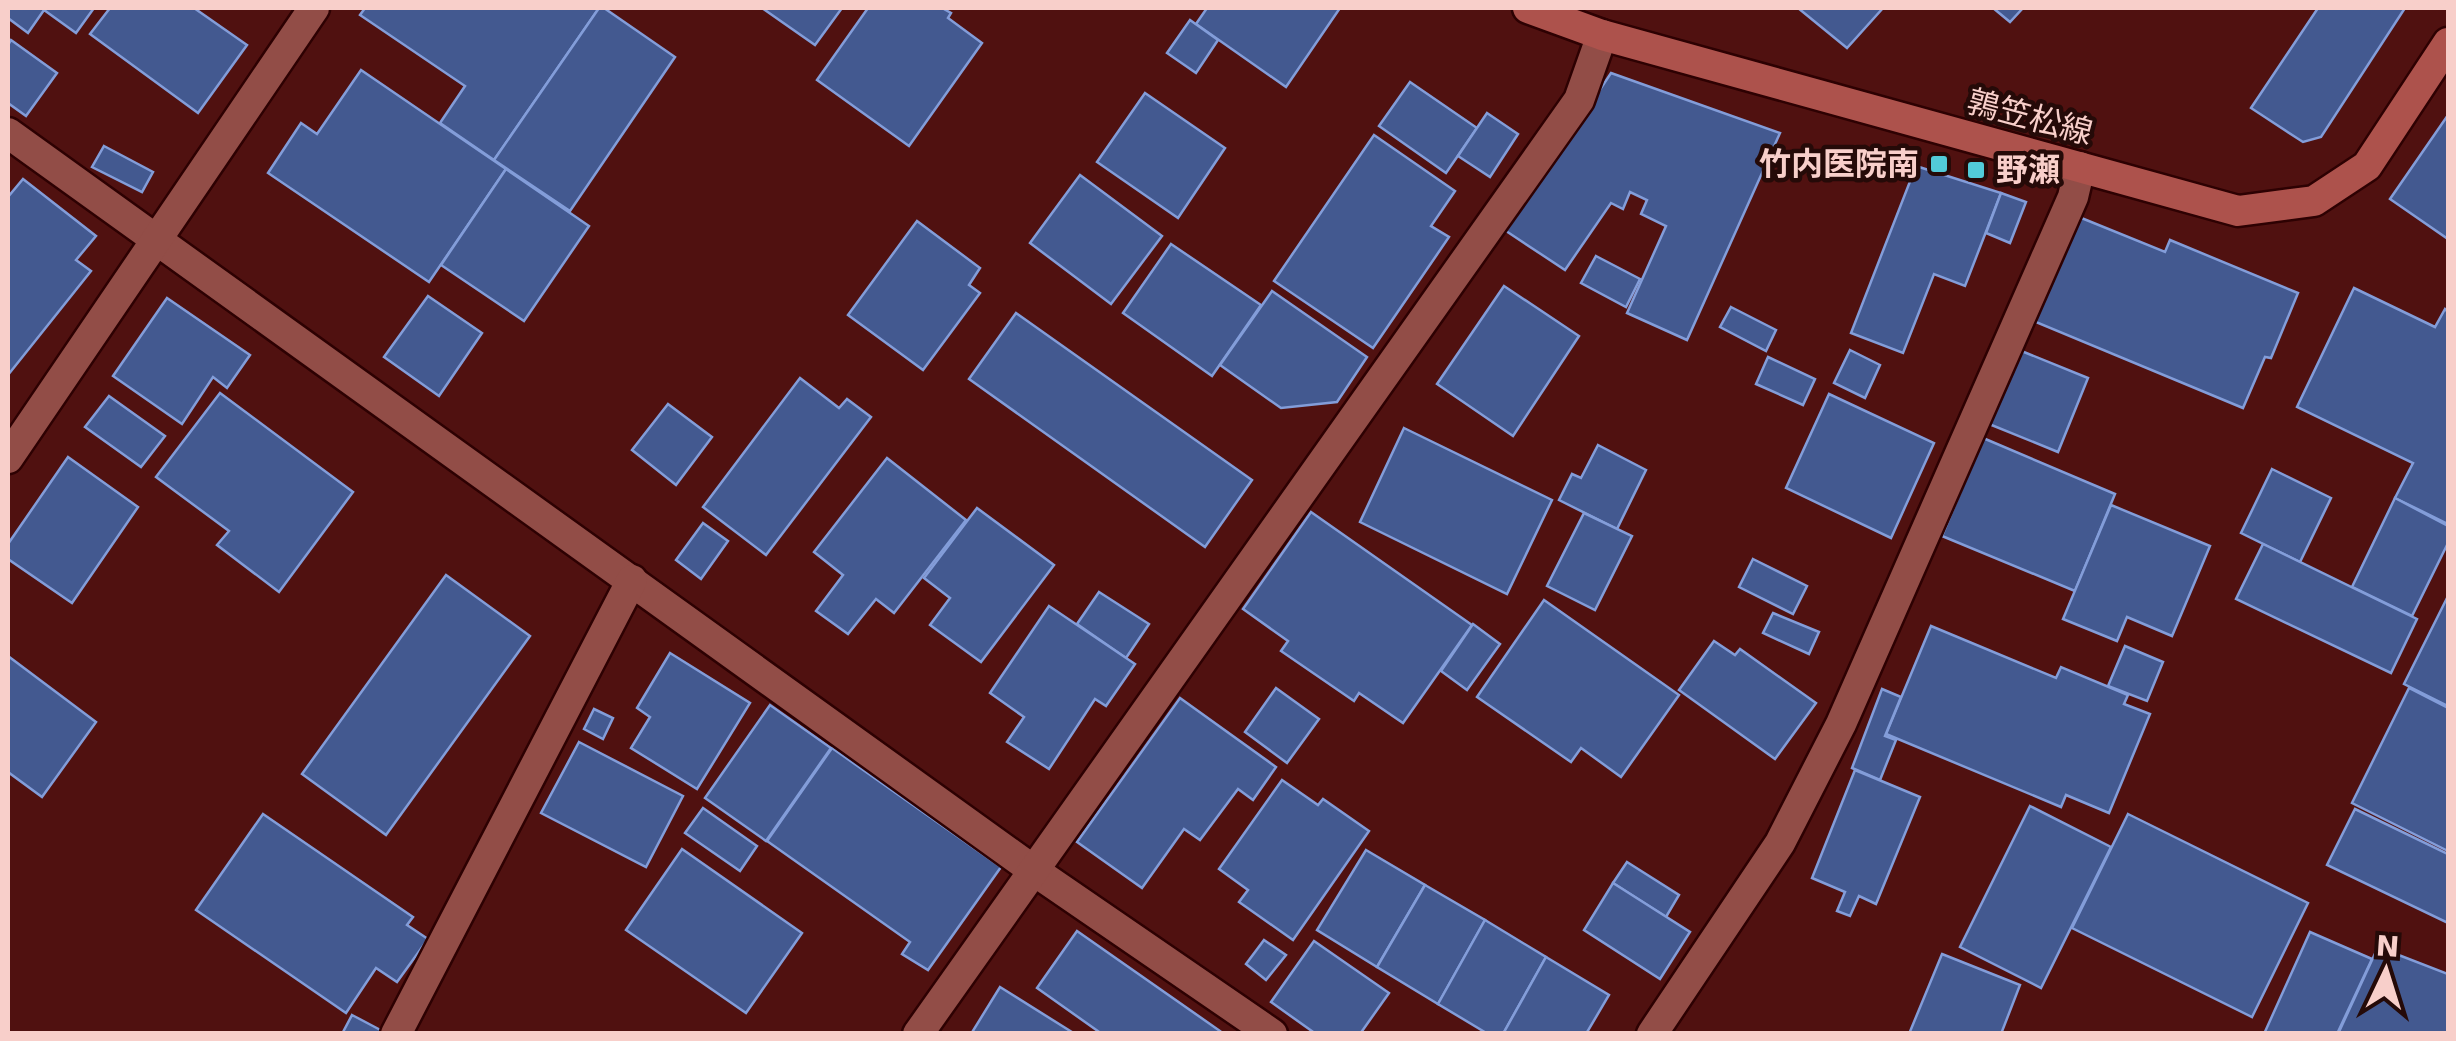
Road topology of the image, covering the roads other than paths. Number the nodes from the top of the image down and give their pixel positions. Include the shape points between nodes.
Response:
1 (314, 8) edge
2 (1528, 8) edge
3 (1602, 35) junction
4 (2448, 43) edge
5 (8, 132) edge
6 (2080, 167) junction
7 (156, 238) junction
8 (8, 458) edge
9 (632, 580) junction
10 (1033, 870) junction
11 (396, 1034) edge
12 (918, 1034) edge
13 (1272, 1034) edge
14 (1652, 1034) edge

1 - 7 street
2 - 3 main road, 鶉笠松線
3 - 6 main road, 鶉笠松線
3 - 10 street via 1579,100
4 - 6 main road, 鶉笠松線 via 2367,166 2314,201 2238,211
5 - 7 street
6 - 14 street via 1841,724 1780,844
7 - 8 street
7 - 9 street
9 - 10 street
9 - 11 street
10 - 12 street
10 - 13 street

